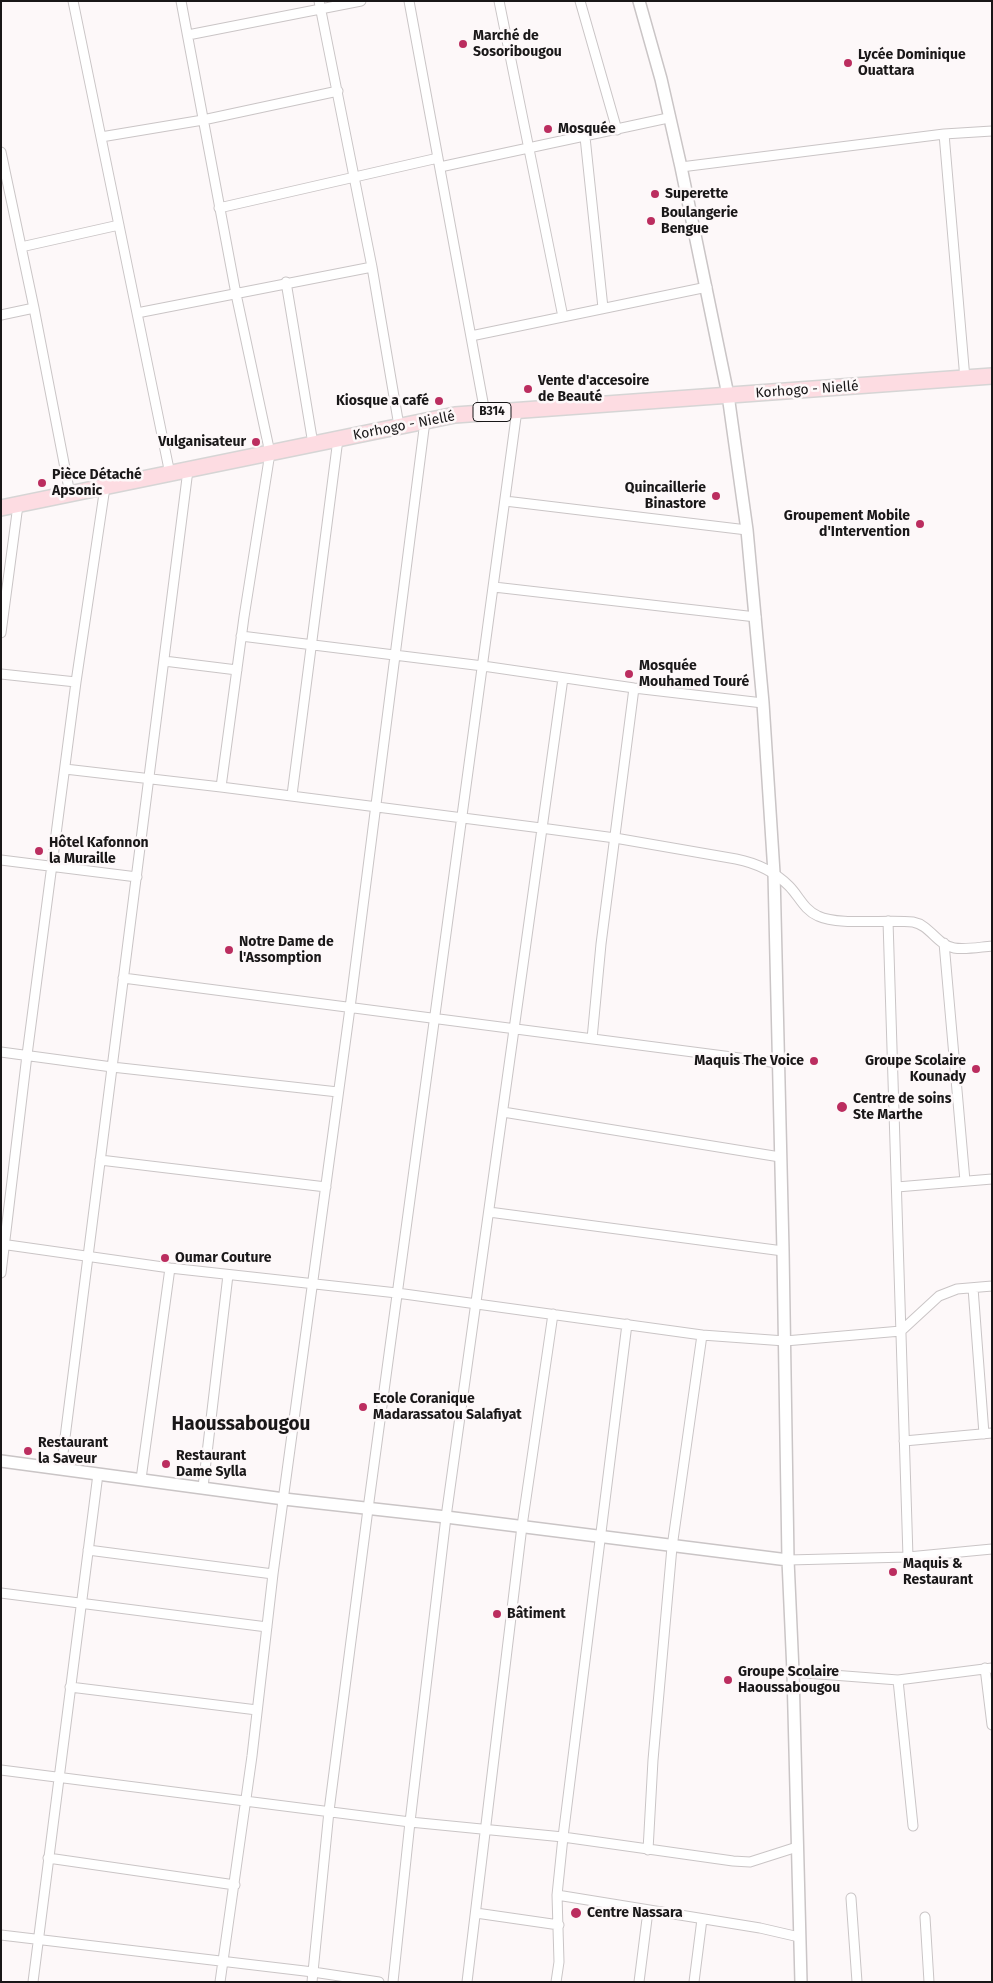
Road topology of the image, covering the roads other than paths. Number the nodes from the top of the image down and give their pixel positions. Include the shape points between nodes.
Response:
1 (73, 1) edge
2 (181, 1) edge
3 (361, 1) edge
4 (409, 1) edge
5 (499, 1) edge
6 (580, 1) edge
7 (640, 1) edge
8 (320, 5) edge
9 (188, 35) junction
10 (338, 91) junction
11 (668, 118) junction
12 (204, 120) junction
13 (616, 130) junction
14 (992, 131) edge
15 (944, 134) junction
16 (101, 137) junction
17 (585, 137) junction
18 (529, 149) junction
19 (1, 152) edge
20 (438, 158) junction
21 (681, 167) junction
22 (440, 168) junction
23 (4, 177) edge
24 (354, 177) junction
25 (219, 208) junction
26 (119, 225) junction
27 (21, 247) junction
28 (372, 267) junction
29 (286, 282) junction
30 (707, 287) junction
31 (236, 294) junction
32 (34, 308) junction
33 (604, 308) junction
34 (136, 313) junction
35 (1, 315) edge
36 (563, 317) junction
37 (471, 336) junction
38 (992, 376) edge
39 (965, 379) junction
40 (728, 395) junction
41 (517, 410) junction
42 (485, 413) junction
43 (425, 421) junction
44 (399, 426) junction
45 (338, 439) junction
46 (313, 444) junction
47 (270, 453) junction
48 (188, 470) junction
49 (170, 474) junction
50 (106, 487) junction
51 (70, 494) junction
52 (505, 500) junction
53 (18, 505) junction
54 (1, 508) edge
55 (747, 530) junction
56 (494, 587) junction
57 (756, 616) junction
58 (1, 633) edge
59 (241, 636) junction
60 (311, 646) junction
61 (395, 655) junction
62 (164, 661) junction
63 (483, 666) junction
64 (237, 670) junction
65 (1, 674) edge
66 (563, 678) junction
67 (76, 682) junction
68 (634, 688) junction
69 (763, 703) junction
70 (65, 769) junction
71 (149, 778) junction
72 (222, 786) junction
73 (292, 795) junction
74 (376, 806) junction
75 (463, 818) junction
76 (541, 828) junction
77 (615, 838) junction
78 (1, 860) edge
79 (52, 866) junction
80 (774, 873) junction
81 (137, 877) junction
82 (888, 922) junction
83 (944, 943) junction
84 (992, 946) edge
85 (123, 978) junction
86 (350, 1008) junction
87 (435, 1019) junction
88 (514, 1029) junction
89 (592, 1039) junction
90 (1, 1052) edge
91 (27, 1055) junction
92 (778, 1063) junction
93 (112, 1067) junction
94 (338, 1092) junction
95 (502, 1112) junction
96 (780, 1157) junction
97 (100, 1160) junction
98 (992, 1179) edge
99 (966, 1181) junction
100 (326, 1187) junction
101 (897, 1187) junction
102 (489, 1212) junction
103 (3, 1244) edge
104 (783, 1251) junction
105 (88, 1256) junction
106 (170, 1268) junction
107 (1, 1273) edge
108 (228, 1275) junction
109 (313, 1285) junction
110 (992, 1286) edge
111 (973, 1288) junction
112 (397, 1293) junction
113 (476, 1304) junction
114 (553, 1314) junction
115 (627, 1324) junction
116 (901, 1331) junction
117 (702, 1335) junction
118 (784, 1341) junction
119 (988, 1434) edge
120 (904, 1441) junction
121 (1, 1462) edge
122 (61, 1469) junction
123 (98, 1474) junction
124 (141, 1479) junction
125 (203, 1487) junction
126 (284, 1498) junction
127 (368, 1509) junction
128 (446, 1516) junction
129 (522, 1526) junction
130 (600, 1536) junction
131 (672, 1547) junction
132 (992, 1549) edge
133 (88, 1550) junction
134 (908, 1557) junction
135 (788, 1560) junction
136 (273, 1574) junction
137 (1, 1593) edge
138 (81, 1603) junction
139 (267, 1627) junction
140 (989, 1668) edge
141 (793, 1672) junction
142 (898, 1680) junction
143 (70, 1687) junction
144 (257, 1710) junction
145 (992, 1725) edge
146 (1, 1770) edge
147 (58, 1778) junction
148 (246, 1801) junction
149 (330, 1811) junction
150 (410, 1822) junction
151 (913, 1826) dead end
152 (485, 1830) junction
153 (563, 1837) junction
154 (797, 1847) junction
155 (648, 1850) junction
156 (48, 1858) junction
157 (235, 1885) junction
158 (557, 1895) junction
159 (851, 1898) dead end
160 (648, 1911) junction
161 (476, 1913) junction
162 (925, 1917) dead end
163 (702, 1919) junction
164 (559, 1925) junction
165 (1, 1935) edge
166 (799, 1937) junction
167 (39, 1941) junction
168 (224, 1962) junction
169 (313, 1972) junction
170 (33, 1982) edge
171 (220, 1982) edge
172 (312, 1982) edge
173 (379, 1982) edge
174 (393, 1982) edge
175 (467, 1982) edge
176 (556, 1982) edge
177 (639, 1982) edge
178 (694, 1982) edge
179 (801, 1982) edge
180 (856, 1982) edge
181 (929, 1982) edge

1 - 16 street
2 - 9 street
3 - 8 street
4 - 20 street
5 - 18 street
6 - 13 street
7 - 11 street
8 - 9 street
8 - 10 street
9 - 12 street
10 - 12 street
10 - 24 street
11 - 13 street
11 - 21 street
12 - 16 street
12 - 25 street
13 - 17 street
14 - 15 street
15 - 21 street
15 - 39 street
16 - 26 street
17 - 18 street
17 - 33 street
18 - 22 street
18 - 36 street
19 - 23 street
20 - 22 street
20 - 24 street
21 - 30 street
22 - 37 street
23 - 27 street
24 - 25 street
24 - 28 street
25 - 31 street
26 - 27 street
26 - 34 street
27 - 32 street
28 - 29 street
28 - 44 street
29 - 31 street
29 - 46 street
30 - 33 street
30 - 40 street
31 - 34 street
31 - 47 street
32 - 35 street
32 - 51 street
33 - 36 street
34 - 49 street
36 - 37 street
37 - 42 street
38 - 39 main road, Korhogo - Niellé / B314
39 - 40 main road, Korhogo - Niellé / B314
40 - 41 main road, Korhogo - Niellé / B314
40 - 55 street
41 - 42 main road, Korhogo - Niellé / B314
41 - 52 street
42 - 43 main road, Korhogo - Niellé / B314
43 - 44 main road, Korhogo - Niellé / B314
43 - 61 street
44 - 45 main road, Korhogo - Niellé / B314
45 - 46 main road, Korhogo - Niellé / B314
45 - 60 street
46 - 47 main road, Korhogo - Niellé / B314
47 - 48 main road, Korhogo - Niellé / B314
47 - 59 street
48 - 49 main road, Korhogo - Niellé / B314
48 - 62 street
49 - 50 main road, Korhogo - Niellé / B314
50 - 51 main road, Korhogo - Niellé / B314
50 - 67 street
51 - 53 main road, Korhogo - Niellé / B314
52 - 55 street
52 - 56 street
53 - 54 main road, Korhogo - Niellé / B314
53 - 58 street
55 - 57 street
56 - 57 street
56 - 63 street
57 - 69 street
59 - 60 street
59 - 64 street
60 - 61 street
60 - 73 street
61 - 63 street
61 - 74 street
62 - 64 street
62 - 71 street
63 - 66 street
63 - 75 street
64 - 72 street
65 - 67 street
66 - 68 street
66 - 76 street
67 - 70 street
68 - 69 street
68 - 77 street
69 - 80 street
70 - 71 street
70 - 79 street
71 - 72 street
71 - 81 street
72 - 73 street
73 - 74 street
74 - 75 street
74 - 86 street
75 - 76 street
75 - 87 street
76 - 77 street
76 - 88 street
77 - 80 street via 756,863
77 - 89 street
78 - 79 street
79 - 81 street
79 - 91 street
80 - 82 street via 806,908 818,916 833,920
80 - 92 street
81 - 85 street
82 - 83 street via 914,922 928,928
82 - 101 street
83 - 84 street via 954,948
83 - 99 street
85 - 86 street
85 - 93 street
86 - 87 street
86 - 94 street
87 - 88 street
87 - 112 street
88 - 89 street
88 - 95 street
89 - 92 street
90 - 91 street
91 - 93 street
91 - 103 street
92 - 96 street
93 - 94 street
93 - 97 street
94 - 100 street
95 - 96 street
95 - 102 street
96 - 104 street
97 - 100 street
97 - 105 street
98 - 99 street
99 - 101 street
100 - 109 street
101 - 116 street
102 - 104 street
102 - 113 street
103 - 105 street
103 - 107 street
104 - 118 street
105 - 106 street
105 - 122 street
106 - 108 street
106 - 124 street
108 - 109 street
108 - 125 street
109 - 112 street
109 - 126 street
110 - 111 street
111 - 116 street via 957,1289 939,1296
111 - 119 street
112 - 113 street
112 - 127 street
113 - 114 street
113 - 128 street
114 - 115 street
114 - 129 street
115 - 117 street
115 - 130 street
116 - 118 street
116 - 120 street
117 - 118 street
117 - 131 street
118 - 135 street
119 - 120 street
120 - 134 street
121 - 122 street
122 - 123 street
123 - 124 street
123 - 133 street
124 - 125 street
125 - 126 street
126 - 127 street
126 - 136 street
127 - 128 street
127 - 149 street
128 - 129 street
128 - 150 street
129 - 130 street
129 - 152 street
130 - 131 street
130 - 153 street
131 - 135 street
131 - 155 street
132 - 134 street
133 - 136 street
133 - 138 street
134 - 135 street
135 - 141 street
136 - 139 street
137 - 138 street
138 - 139 street
138 - 143 street
139 - 144 street
140 - 142 street
140 - 145 street
141 - 142 street
141 - 154 street
142 - 151 street
143 - 144 street
143 - 147 street
144 - 148 street
146 - 147 street
147 - 148 street
147 - 156 street
148 - 149 street
148 - 157 street
149 - 150 street
149 - 169 street
150 - 152 street
150 - 174 street
152 - 153 street
152 - 161 street
153 - 155 street
153 - 158 street
154 - 155 street via 750,1862
154 - 166 street
156 - 157 street
156 - 167 street
157 - 168 street
158 - 160 street
158 - 164 street
159 - 180 street
160 - 163 street
160 - 177 street
161 - 164 street
161 - 175 street
162 - 181 street
163 - 166 street
163 - 178 street
164 - 176 street
165 - 167 street
166 - 179 street
167 - 168 street
167 - 170 street
168 - 169 street
168 - 171 street
169 - 172 street
169 - 173 street

